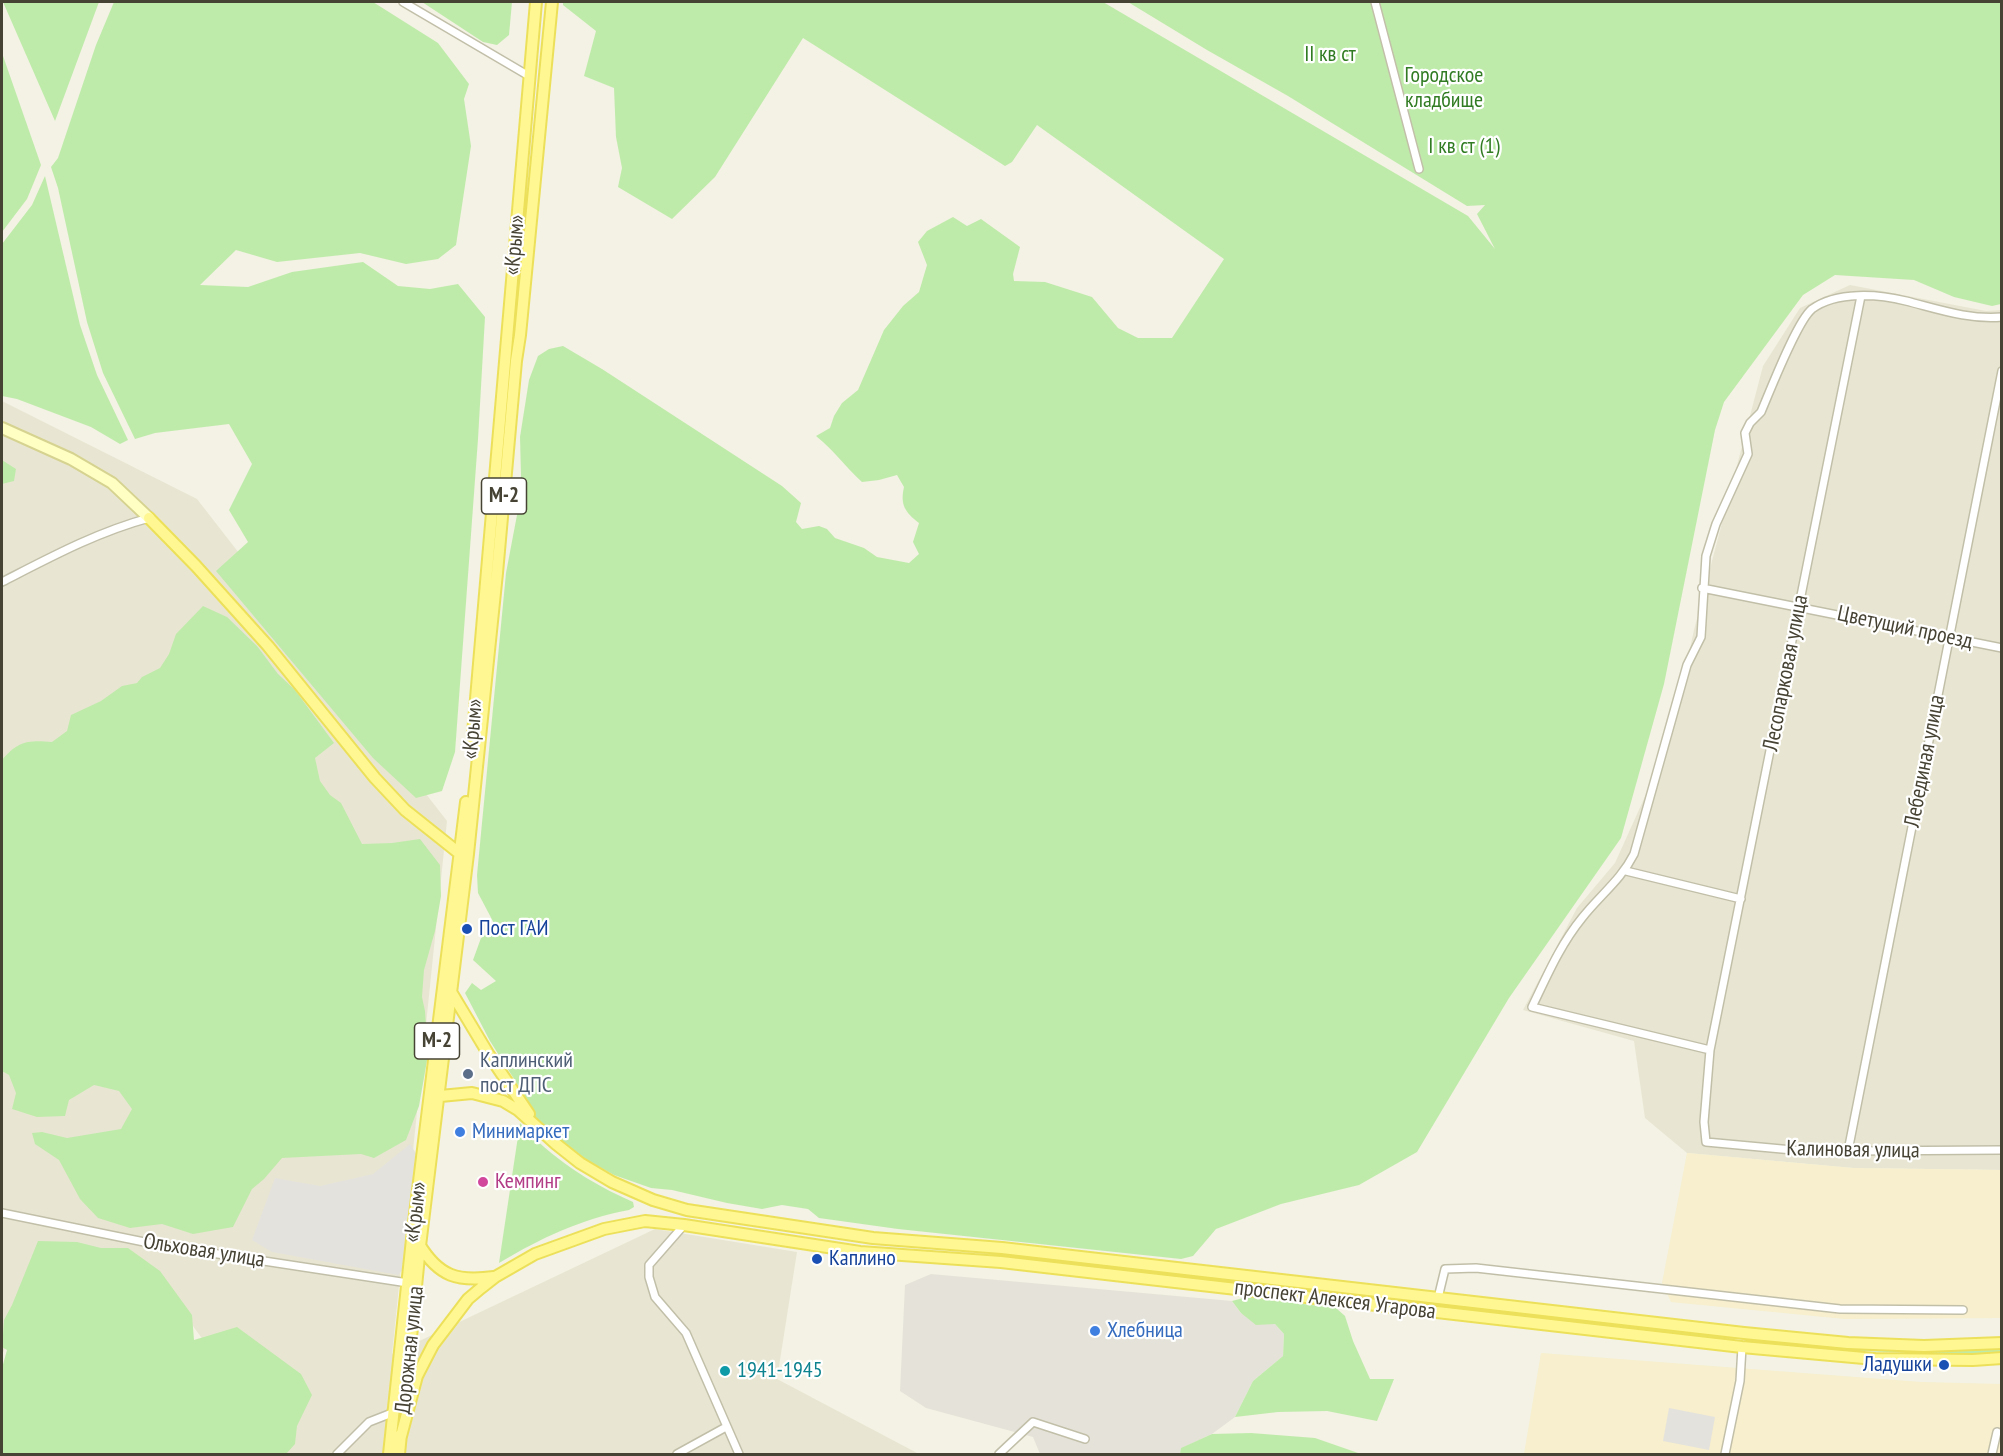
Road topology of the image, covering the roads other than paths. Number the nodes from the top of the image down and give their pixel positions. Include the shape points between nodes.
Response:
1 (403, 2) edge
2 (536, 2) edge
3 (552, 2) edge
4 (1375, 2) edge
5 (529, 76) junction
6 (545, 81) junction
7 (1419, 169) dead end
8 (1861, 296) junction
9 (2001, 317) edge
10 (2001, 371) edge
11 (2, 428) edge
12 (149, 518) junction
13 (2, 582) edge
14 (1702, 588) junction
15 (1799, 606) junction
16 (1950, 637) junction
17 (2001, 648) edge
18 (463, 854) junction
19 (1626, 871) junction
20 (1741, 899) junction
21 (450, 990) junction
22 (1710, 1050) junction
23 (434, 1097) junction
24 (538, 1127) junction
25 (1706, 1142) joint
26 (2001, 1150) edge
27 (1848, 1151) junction
28 (687, 1210) junction
29 (2, 1213) edge
30 (684, 1225) junction
31 (413, 1230) junction
32 (420, 1246) junction
33 (1002, 1248) junction
34 (1000, 1262) junction
35 (495, 1277) junction
36 (408, 1283) junction
37 (1438, 1298) junction
38 (1963, 1310) dead end
39 (1744, 1333) junction
40 (2001, 1343) edge
41 (1742, 1347) junction
42 (2001, 1358) edge
43 (392, 1413) junction
44 (726, 1427) junction
45 (1997, 1432) dead end
46 (1085, 1439) dead end
47 (400, 1440) junction
48 (337, 1455) edge
49 (389, 1455) edge
50 (399, 1455) edge
51 (677, 1455) edge
52 (739, 1455) edge
53 (999, 1455) edge
54 (1725, 1455) edge
55 (1992, 1455) edge

1 - 5 street
2 - 5 main road, «Крым» / М-2
3 - 6 main road, «Крым» / М-2
4 - 7 street
5 - 6 main road
5 - 18 main road, «Крым» / М-2
6 - 18 main road, «Крым» / М-2
8 - 9 street via 1883,297 1960,315
8 - 14 street via 1830,300 1811,310 1801,323 1761,412 1745,433 1748,454 1716,524
8 - 15 street, Лесопарковая улица
10 - 16 street, Лебединая улица
11 - 12 main road via 71,459 112,483
12 - 13 street via 127,523
12 - 18 main road via 268,646 375,778 405,810
14 - 15 street, Цветущий проезд
14 - 19 street via 1701,637 1687,665
15 - 16 street, Цветущий проезд
15 - 20 street, Лесопарковая улица
16 - 17 street, Цветущий проезд
16 - 27 street, Лебединая улица
18 - 21 main road, «Крым» / М-2
18 - 23 main road, «Крым» / М-2
19 - 20 street
19 - 22 street via 1582,918 1555,958 1532,1006
20 - 22 street, Лесопарковая улица
21 - 23 main road, «Крым» / М-2
21 - 24 main road
22 - 25 street, Лесопарковая улица
23 - 24 main road, проспект Алексея Угарова via 472,1093 503,1101
23 - 31 main road, «Крым» / М-2
23 - 32 main road, «Крым» / М-2
24 - 28 main road, проспект Алексея Угарова via 580,1163 612,1182
25 - 27 street, Калиновая улица via 1825,1153
26 - 27 street, Калиновая улица
28 - 30 main road
28 - 33 main road, проспект Алексея Угарова via 873,1238
29 - 36 street, Ольховая улица via 159,1245
30 - 34 main road, проспект Алексея Угарова via 860,1252
30 - 35 main road, проспект Алексея Угарова via 645,1221 604,1229 535,1254
30 - 44 street via 649,1265 649,1277 656,1297 686,1333
31 - 32 main road
31 - 36 main road, «Крым» / М-2
32 - 35 main road via 447,1274 463,1280
32 - 47 main road, Дорожная улица / М-2
33 - 34 main road
33 - 37 main road, проспект Алексея Угарова
34 - 41 main road, проспект Алексея Угарова
35 - 47 main road, проспект Алексея Угарова via 468,1299 432,1345 417,1376
36 - 43 main road, «Крым» / М-2
37 - 38 street via 1445,1269 1476,1268 1840,1309
37 - 39 main road, проспект Алексея Угарова
39 - 40 main road, проспект Алексея Угарова via 1924,1346
39 - 41 main road
41 - 42 main road, проспект Алексея Угарова via 1875,1359
41 - 54 street via 1740,1381
43 - 48 street via 369,1422
43 - 49 main road, «Крым» / М-2
44 - 51 street
44 - 52 street
45 - 55 street
46 - 53 street via 1033,1422
47 - 50 main road, Дорожная улица / М-2

